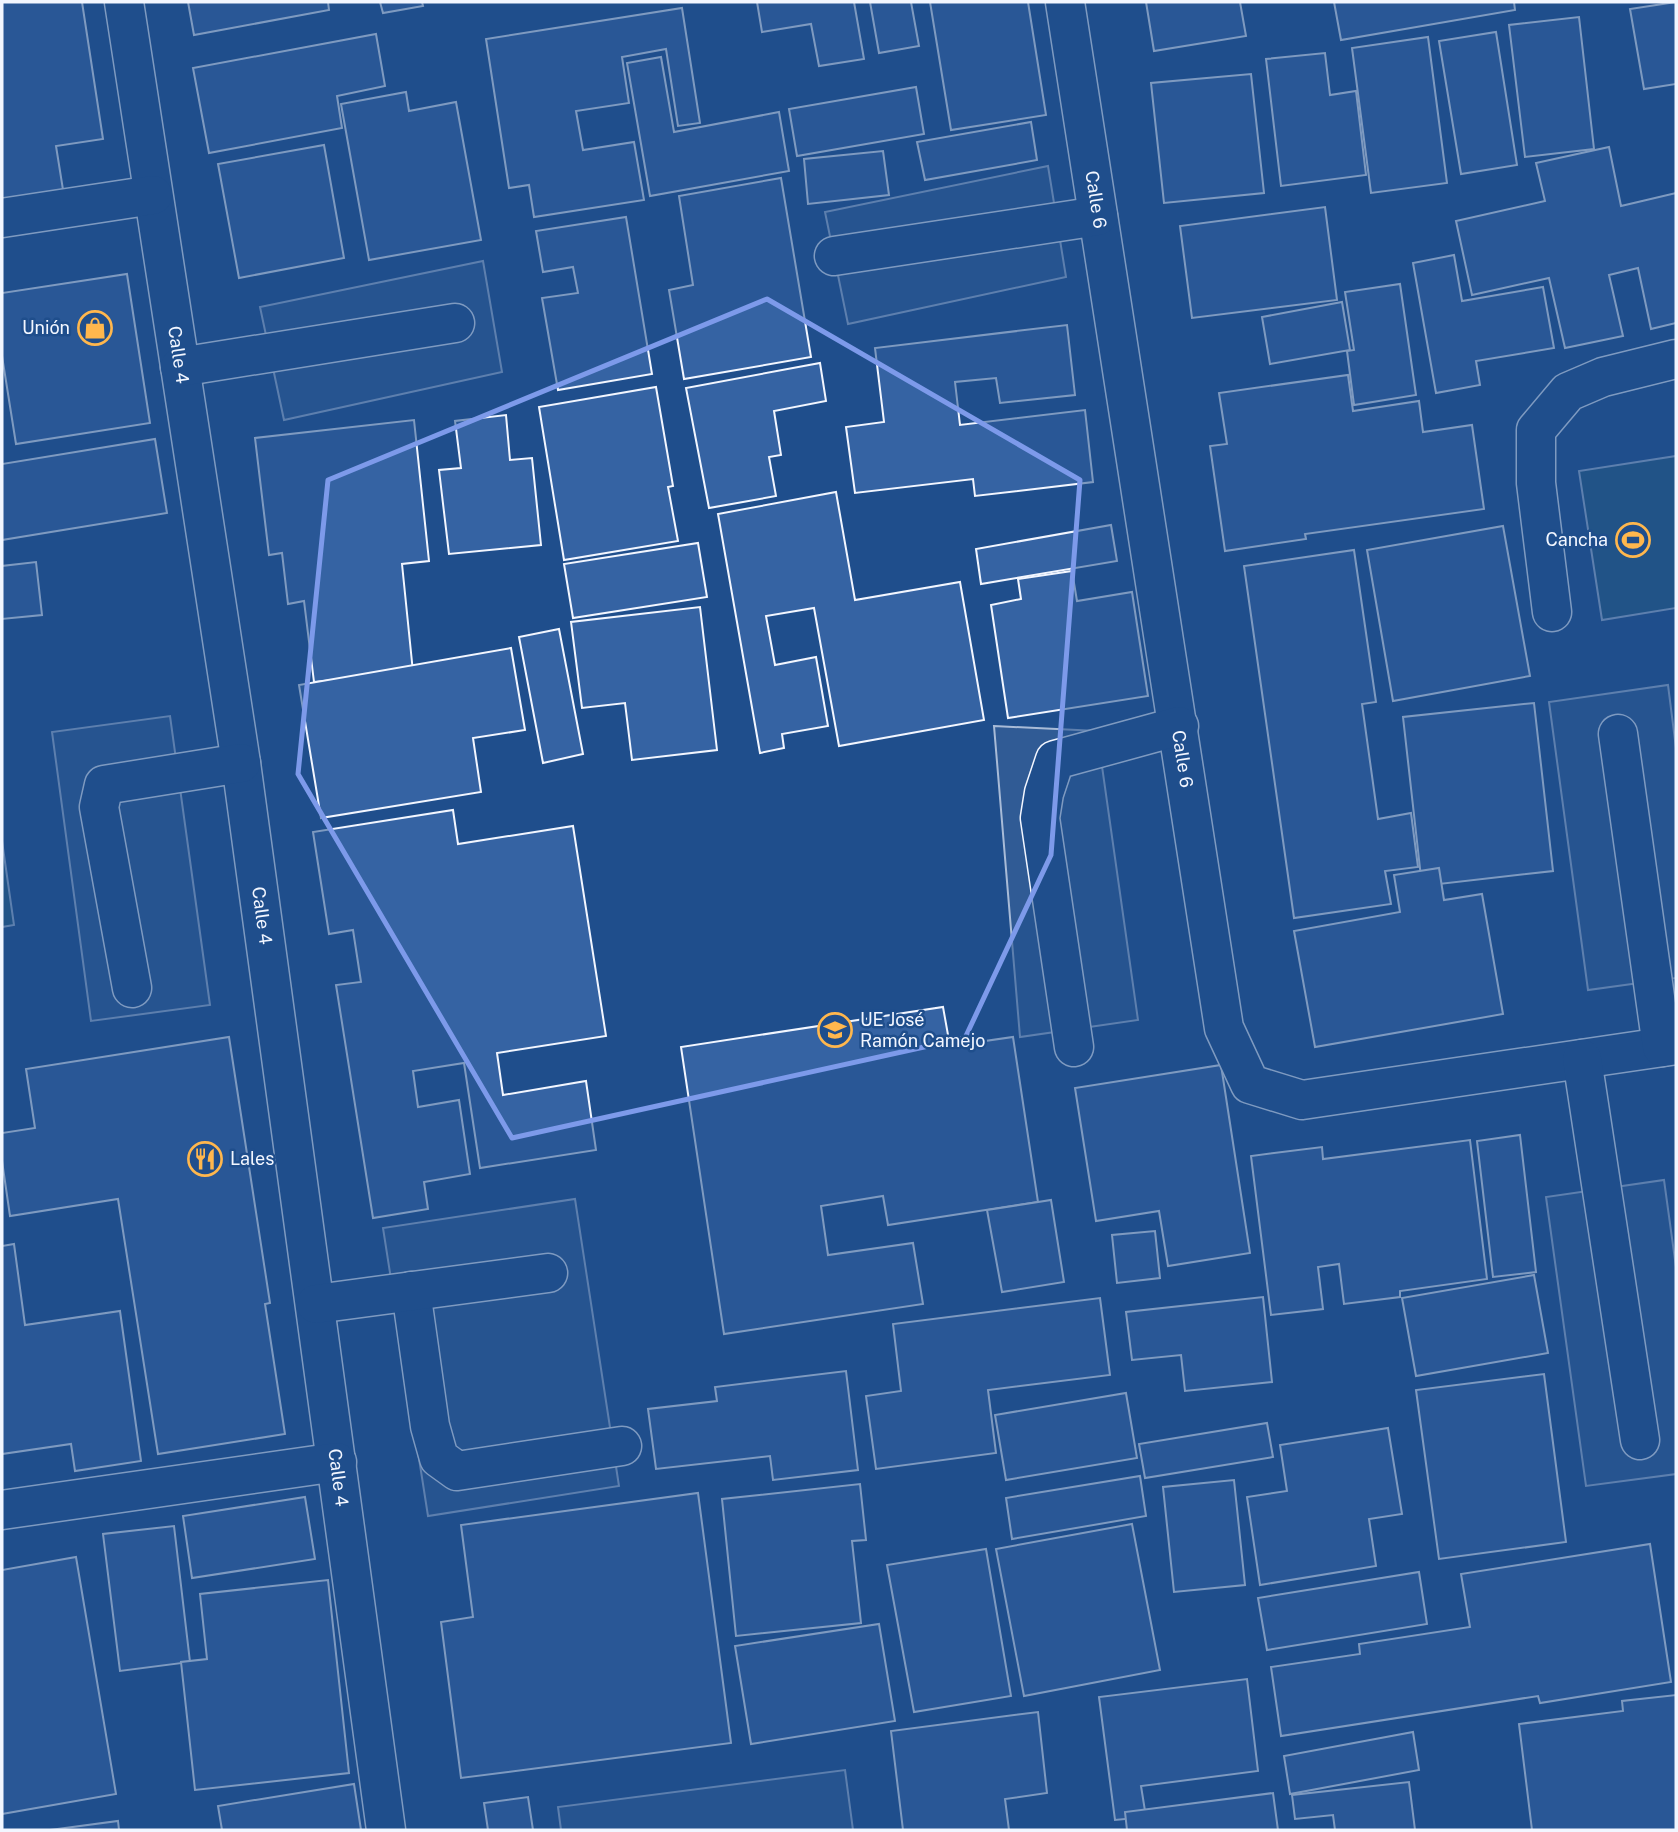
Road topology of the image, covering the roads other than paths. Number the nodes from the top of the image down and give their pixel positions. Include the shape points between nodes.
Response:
1 (124, 2) edge
2 (1065, 2) edge
3 (153, 195) junction
4 (1098, 216) junction
5 (2, 218) edge
6 (834, 256) dead end
7 (455, 323) dead end
8 (1676, 359) edge
9 (180, 366) junction
10 (1552, 612) dead end
11 (1178, 726) junction
12 (1618, 734) dead end
13 (241, 763) junction
14 (132, 988) dead end
15 (1669, 1046) edge
16 (1074, 1047) dead end
17 (1582, 1059) junction
18 (548, 1273) dead end
19 (411, 1291) junction
20 (316, 1304) junction
21 (1640, 1440) dead end
22 (622, 1446) dead end
23 (337, 1462) junction
24 (2, 1510) edge
25 (386, 1830) edge

1 - 3 street, Calle 4
2 - 4 street, Calle 6
3 - 5 street
3 - 9 street, Calle 4
4 - 6 street
4 - 11 street, Calle 6
7 - 9 street
8 - 10 street via 1602,376 1568,392 1536,430 1536,483
9 - 13 street, Calle 4
11 - 16 street via 1055,760 1044,793 1040,818
11 - 17 street, Calle 6 via 1224,1028 1250,1084 1302,1100
12 - 15 street
13 - 14 street via 104,785 99,807
13 - 20 street, Calle 4
15 - 17 street, Calle 6
17 - 21 street
18 - 19 street
19 - 20 street
19 - 22 street via 430,1426 439,1458 457,1471
20 - 23 street, Calle 4
23 - 24 street
23 - 25 street, Calle 4

